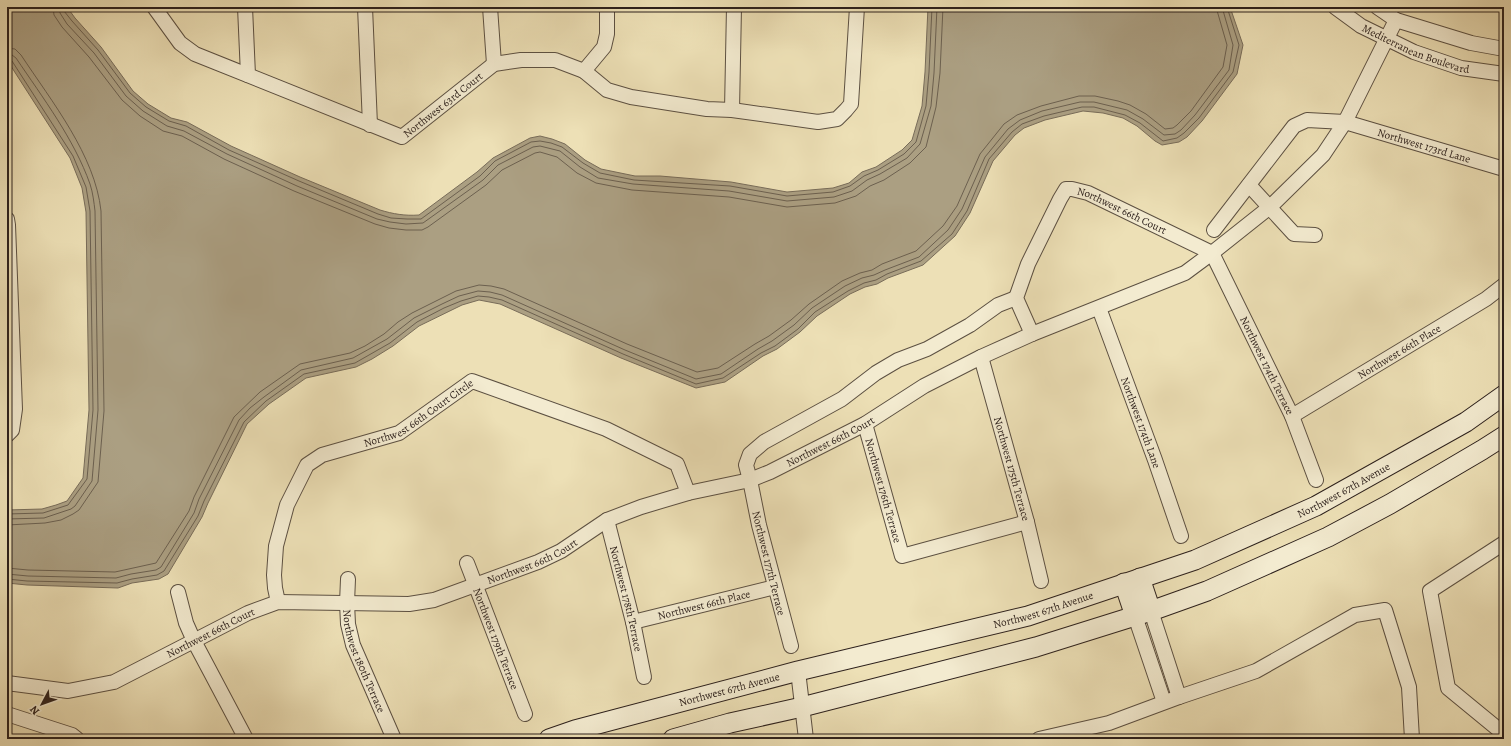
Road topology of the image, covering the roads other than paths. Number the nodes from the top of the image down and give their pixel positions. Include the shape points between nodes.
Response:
1 (154, 7) edge
2 (244, 7) edge
3 (366, 7) edge
4 (490, 7) edge
5 (607, 7) edge
6 (734, 7) edge
7 (857, 7) edge
8 (1335, 7) edge
9 (1378, 7) edge
10 (1396, 20) junction
11 (1387, 38) junction
12 (1504, 48) edge
13 (494, 64) junction
14 (584, 71) junction
15 (1504, 74) edge
16 (248, 75) junction
17 (732, 110) junction
18 (1345, 122) junction
19 (370, 125) junction
20 (1504, 169) edge
21 (1249, 185) junction
22 (1270, 207) junction
23 (7, 220) edge
24 (1214, 230) dead end
25 (1315, 235) dead end
26 (1212, 253) junction
27 (1504, 285) edge
28 (1016, 298) junction
29 (1099, 308) junction
30 (10, 316) edge
31 (1032, 334) junction
32 (981, 357) junction
33 (1504, 395) edge
34 (1292, 416) junction
35 (865, 424) junction
36 (7, 435) edge
37 (1504, 436) edge
38 (750, 480) junction
39 (1316, 480) dead end
40 (688, 493) junction
41 (607, 520) junction
42 (1027, 522) junction
43 (1182, 536) dead end
44 (1504, 543) edge
45 (467, 563) dead end
46 (348, 579) dead end
47 (1132, 580) junction
48 (1041, 581) dead end
49 (475, 586) junction
50 (775, 586) junction
51 (178, 592) dead end
52 (278, 602) junction
53 (347, 603) junction
54 (1143, 613) junction
55 (633, 622) junction
56 (194, 641) junction
57 (791, 646) dead end
58 (1166, 657) junction
59 (1150, 662) junction
60 (798, 672) junction
61 (644, 677) dead end
62 (7, 683) edge
63 (1179, 696) junction
64 (1164, 702) junction
65 (802, 707) junction
66 (7, 714) edge
67 (525, 714) dead end
68 (1504, 734) edge
69 (576, 735) edge
70 (77, 739) edge
71 (246, 739) edge
72 (394, 739) edge
73 (549, 739) edge
74 (673, 739) edge
75 (806, 739) edge
76 (1039, 739) edge
77 (1412, 739) edge

1 - 16 street, Northwest 63rd Court via 180,43 195,54
2 - 16 street
3 - 19 street
4 - 13 street
5 - 14 street via 607,34 604,47
6 - 17 street
7 - 17 street, Northwest 63rd Court via 851,104 837,119 818,122
8 - 11 street, Mediterranean Boulevard via 1361,26
9 - 10 street, Mediterranean Boulevard
10 - 11 street, Northwest 66th Court
10 - 12 street, Mediterranean Boulevard via 1471,43
11 - 15 street, Mediterranean Boulevard via 1414,52 1461,68
11 - 18 street, Northwest 66th Court
13 - 14 street, Northwest 63rd Court via 521,60 555,60
13 - 19 street, Northwest 63rd Court via 402,138
14 - 17 street, Northwest 63rd Court via 607,90 632,97 708,109
16 - 19 street, Northwest 63rd Court
18 - 20 street, Northwest 173rd Lane
18 - 21 street, Northwest 173rd Lane via 1307,120 1294,126
18 - 22 street, Northwest 66th Court via 1323,155
21 - 22 street
21 - 24 street, Northwest 173rd Lane
22 - 25 street via 1294,234
22 - 26 street, Northwest 66th Court
23 - 30 street
26 - 28 street, Northwest 66th Court via 1088,193 1066,189 1028,264
26 - 29 street, Northwest 66th Court via 1185,273
26 - 34 street, Northwest 174th Terrace
27 - 34 street, Northwest 66th Place via 1486,299
28 - 31 street
28 - 38 street, Northwest 177th Terrace via 998,305 970,325 927,349 893,363 842,399 764,442 750,454 746,465
29 - 31 street, Northwest 66th Court
29 - 43 street, Northwest 174th Lane
30 - 36 street via 15,409 12,430
31 - 32 street, Northwest 66th Court
32 - 35 street, Northwest 66th Court via 924,386
32 - 42 street, Northwest 175th Terrace
33 - 47 main road, Northwest 67th Avenue via 1466,422 1316,506 1195,560
34 - 39 street, Northwest 174th Terrace
35 - 38 street, Northwest 66th Court
35 - 42 street, Northwest 176th Terrace via 902,556
37 - 54 main road via 1390,504 1328,537 1207,591
38 - 40 street, Northwest 66th Court
38 - 50 street, Northwest 177th Terrace
40 - 41 street, Northwest 66th Court
40 - 52 street, Northwest 66th Court Circle via 677,464 606,429 472,381 399,433 322,456 307,465 287,505 276,546 274,588
41 - 49 street, Northwest 66th Court via 561,551
41 - 55 street, Northwest 178th Terrace
42 - 48 street, Northwest 175th Terrace
44 - 68 street via 1430,591 1448,688
45 - 49 street, Northwest 179th Terrace
46 - 53 street, Northwest 180th Terrace
47 - 54 main road
47 - 60 main road, Northwest 67th Avenue via 1028,616
49 - 53 street, Northwest 66th Court via 434,600 410,604
49 - 67 street, Northwest 179th Terrace
50 - 55 street, Northwest 66th Place
50 - 57 street, Northwest 177th Terrace
51 - 56 street via 186,623
52 - 53 street, Northwest 66th Court
52 - 56 street, Northwest 66th Court via 248,613
53 - 72 street, Northwest 180th Terrace via 348,624 354,644
54 - 58 street
54 - 59 street
54 - 65 main road via 1036,647
55 - 61 street, Northwest 178th Terrace
56 - 62 street, Northwest 66th Court via 114,682 68,691
56 - 71 street
58 - 59 street
58 - 63 street
59 - 64 street
60 - 65 street
60 - 69 main road, Northwest 67th Avenue
63 - 64 street
63 - 77 street via 1256,671 1356,615 1385,610 1409,687
64 - 76 street via 1109,723
65 - 74 main road
65 - 75 street
66 - 70 street via 72,735
69 - 73 main road, Northwest 67th Avenue

